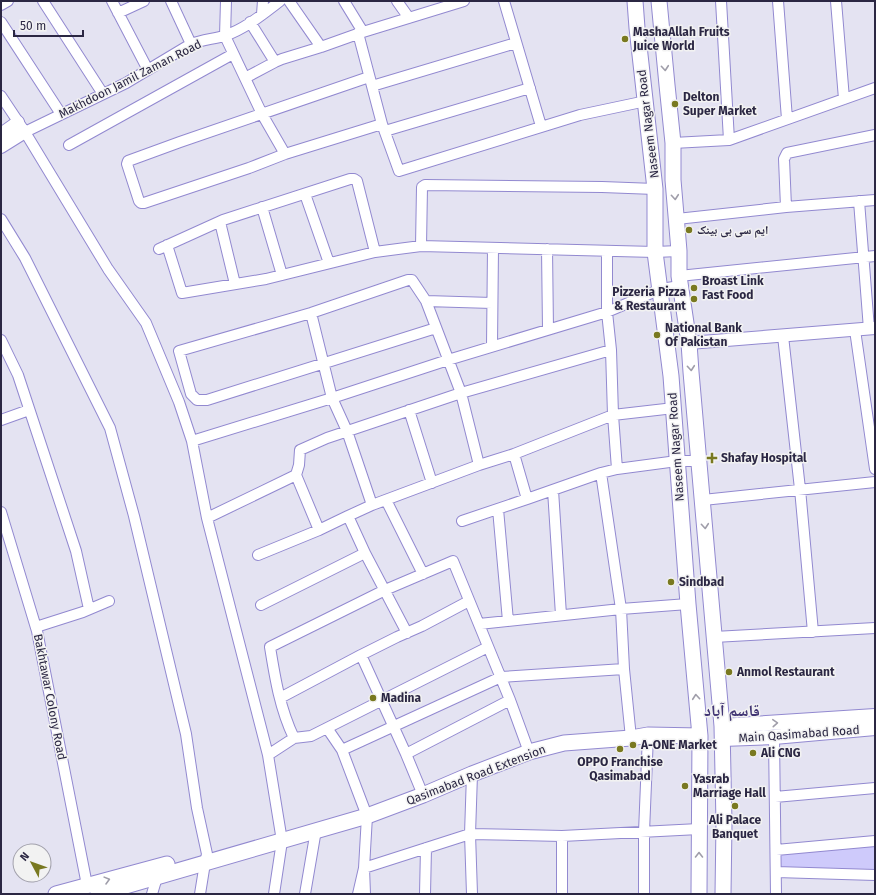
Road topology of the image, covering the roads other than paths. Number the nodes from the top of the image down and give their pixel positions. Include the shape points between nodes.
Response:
1 (8, 1) edge
2 (43, 1) edge
3 (112, 1) edge
4 (144, 1) edge
5 (171, 1) edge
6 (226, 1) edge
7 (263, 1) edge
8 (280, 1) edge
9 (288, 1) edge
10 (344, 1) edge
11 (397, 1) edge
12 (504, 1) edge
13 (635, 1) edge
14 (659, 1) edge
15 (720, 1) edge
16 (778, 1) edge
17 (836, 1) edge
18 (460, 2) edge
19 (1, 5) edge
20 (118, 13) junction
21 (262, 14) junction
22 (409, 18) junction
23 (1, 22) edge
24 (250, 22) junction
25 (361, 32) junction
26 (225, 36) junction
27 (516, 43) junction
28 (191, 44) junction
29 (321, 47) junction
30 (233, 54) junction
31 (275, 62) junction
32 (148, 70) junction
33 (245, 78) junction
34 (371, 82) junction
35 (530, 88) junction
36 (875, 88) edge
37 (103, 94) junction
38 (1, 96) edge
39 (844, 99) junction
40 (646, 100) junction
41 (61, 114) junction
42 (262, 114) junction
43 (787, 120) junction
44 (541, 126) junction
45 (21, 127) junction
46 (384, 127) junction
47 (1, 134) edge
48 (875, 135) edge
49 (729, 140) junction
50 (673, 143) junction
51 (69, 145) dead end
52 (1, 147) edge
53 (285, 154) junction
54 (655, 189) junction
55 (304, 194) junction
56 (875, 200) edge
57 (859, 201) junction
58 (262, 207) junction
59 (786, 207) junction
60 (1, 219) edge
61 (677, 219) junction
62 (220, 222) junction
63 (421, 246) junction
64 (493, 248) junction
65 (547, 249) junction
66 (607, 251) junction
67 (679, 251) junction
68 (375, 252) junction
69 (655, 252) junction
70 (875, 256) edge
71 (864, 257) junction
72 (329, 263) junction
73 (282, 275) junction
74 (679, 281) junction
75 (235, 284) junction
76 (660, 289) junction
77 (426, 301) junction
78 (492, 303) junction
79 (607, 312) junction
80 (311, 313) junction
81 (436, 328) junction
82 (872, 328) edge
83 (548, 329) junction
84 (855, 330) junction
85 (783, 336) junction
86 (1, 340) edge
87 (689, 343) junction
88 (492, 346) junction
89 (611, 350) junction
90 (448, 360) junction
91 (324, 363) junction
92 (461, 393) junction
93 (332, 398) junction
94 (674, 408) junction
95 (29, 410) junction
96 (409, 410) junction
97 (613, 415) junction
98 (1, 420) edge
99 (347, 431) junction
100 (192, 441) junction
101 (514, 454) junction
102 (677, 461) junction
103 (700, 461) junction
104 (479, 465) junction
105 (618, 469) junction
106 (875, 469) edge
107 (601, 473) junction
108 (296, 475) junction
109 (432, 482) junction
110 (875, 482) edge
111 (800, 489) junction
112 (553, 490) junction
113 (527, 499) junction
114 (386, 500) junction
115 (703, 500) junction
116 (372, 505) junction
117 (498, 509) junction
118 (1, 512) edge
119 (348, 516) junction
120 (207, 518) junction
121 (462, 521) dead end
122 (319, 530) junction
123 (364, 553) junction
124 (258, 555) dead end
125 (423, 574) junction
126 (709, 580) junction
127 (686, 581) junction
128 (385, 590) junction
129 (109, 601) dead end
130 (470, 601) junction
131 (688, 604) junction
132 (261, 605) dead end
133 (89, 609) junction
134 (621, 609) junction
135 (560, 615) junction
136 (508, 621) junction
137 (479, 624) junction
138 (36, 627) junction
139 (875, 628) edge
140 (813, 632) junction
141 (407, 633) junction
142 (714, 637) junction
143 (488, 647) junction
144 (361, 655) junction
145 (624, 669) junction
146 (501, 677) junction
147 (280, 698) junction
148 (381, 700) junction
149 (510, 700) junction
150 (875, 716) edge
151 (394, 727) junction
152 (327, 728) junction
153 (875, 728) edge
154 (722, 733) junction
155 (648, 735) junction
156 (700, 736) junction
157 (774, 737) junction
158 (294, 738) junction
159 (630, 738) junction
160 (342, 750) junction
161 (529, 752) junction
162 (406, 754) junction
163 (268, 755) junction
164 (472, 774) junction
165 (875, 788) edge
166 (423, 795) junction
167 (775, 797) junction
168 (367, 816) junction
169 (699, 829) junction
170 (316, 830) junction
171 (644, 832) junction
172 (470, 834) junction
173 (562, 836) junction
174 (282, 841) junction
175 (875, 841) edge
176 (426, 848) junction
177 (776, 850) junction
178 (206, 859) junction
179 (364, 868) junction
180 (776, 872) junction
181 (875, 875) edge
182 (157, 877) junction
183 (93, 889) edge
184 (56, 894) edge
185 (152, 894) edge
186 (200, 894) edge
187 (274, 894) edge
188 (304, 894) edge
189 (358, 894) edge
190 (365, 894) edge
191 (425, 894) edge
192 (472, 894) edge
193 (562, 894) edge
194 (644, 894) edge
195 (699, 894) edge
196 (723, 894) edge
197 (776, 894) edge

1 - 19 street
2 - 37 street
3 - 20 street
4 - 20 street
5 - 28 street
6 - 26 street
7 - 21 street
8 - 21 street, Makhdoon Jamil Zaman Road
9 - 29 street
10 - 25 street
11 - 22 street
12 - 27 street
13 - 40 main road, Naseem Nagar Road
14 -> 50 main road, Naseem Nagar Road
15 - 49 street
16 - 43 street
17 - 39 street
18 - 22 street
20 - 32 street
21 - 24 street, Makhdoon Jamil Zaman Road
22 - 25 street
23 - 41 street
24 - 26 street, Makhdoon Jamil Zaman Road
24 - 31 street
25 - 29 street
25 - 34 street
26 - 28 street, Makhdoon Jamil Zaman Road
26 - 30 street
27 - 34 street
27 - 35 street
28 - 32 street, Makhdoon Jamil Zaman Road
29 - 31 street
30 - 33 street
30 - 51 street
31 - 33 street
32 - 37 street, Makhdoon Jamil Zaman Road
33 - 42 street
34 - 42 street
34 - 46 street
35 - 44 street
35 - 46 street
36 - 39 street
37 - 41 street, Makhdoon Jamil Zaman Road
38 - 45 street
39 - 43 street
40 - 44 street via 580,114
40 - 54 main road, Naseem Nagar Road
41 - 45 street, Makhdoon Jamil Zaman Road
42 - 53 street
42 - 53 street via 128,161 139,201 144,203
43 - 49 street
44 - 46 street via 399,171
45 - 47 street, Makhdoon Jamil Zaman Road
45 - 52 street, Makhdoon Jamil Zaman Road
45 - 100 street via 108,269 146,322
46 - 53 street
48 - 59 street via 788,153 784,159
49 - 50 street
50 -> 61 main road, Naseem Nagar Road
54 - 63 street via 425,185 422,187
54 - 69 main road, Naseem Nagar Road
55 - 58 street
55 - 68 street via 350,179 357,181
55 - 72 street
56 - 57 street
57 - 59 street
57 - 71 street
58 - 62 street
58 - 73 street
59 - 61 street
60 - 178 street via 25,258 110,428 134,516 186,734
61 - 67 main road, Naseem Nagar Road
62 - 75 street
62 - 75 street via 163,247 182,293
63 - 64 street
63 - 68 street
64 - 65 street
64 - 78 street
65 - 66 street
65 - 83 street
66 - 69 street
66 - 79 street
67 - 69 street
67 - 74 main road, Naseem Nagar Road
68 - 72 street
69 - 76 main road, Naseem Nagar Road
70 - 71 street
71 - 74 street
71 - 82 street
72 - 73 street
73 - 75 street
74 - 76 street
74 - 87 main road, Naseem Nagar Road
76 - 79 street
76 - 94 main road, Naseem Nagar Road
77 - 78 street
77 - 80 street via 412,280 408,280
77 - 81 street
78 - 88 street
79 - 83 street
79 - 89 street
80 - 91 street
80 - 91 street via 179,351 191,394 197,400 207,400
81 - 90 street
81 - 91 street
82 - 84 street
83 - 88 street
84 - 85 street
84 - 106 street
85 - 87 street
85 - 111 street
86 - 95 street via 18,375
87 -> 103 main road, Naseem Nagar Road
88 - 90 street
89 - 92 street
89 - 97 street
90 - 92 street
90 - 93 street
91 - 93 street
92 - 96 street
92 - 104 street
93 - 99 street
93 - 100 street
94 - 97 street
94 - 102 main road, Naseem Nagar Road
95 - 98 street
95 - 133 street via 76,550
96 - 99 street
96 - 109 street
97 - 101 street
97 - 105 street
99 - 108 street via 300,450
99 - 116 street
100 - 120 street
101 - 104 street
101 - 113 street
102 - 103 street
102 - 105 street
102 - 127 main road, Naseem Nagar Road
103 - 115 main road, Naseem Nagar Road
104 - 109 street
105 - 107 street
107 - 112 street
107 - 134 street
108 - 120 street
108 - 122 street
109 - 114 street
110 - 111 street
111 - 115 street
111 - 140 street
112 - 113 street
112 - 135 street
113 - 117 street
114 - 116 street
114 - 125 street
115 -> 126 main road, Naseem Nagar Road
116 - 119 street
117 - 121 street
117 - 136 street
118 - 138 street, Bakhtawar Colony Road
119 - 122 street
119 - 123 street
120 - 163 street
122 - 124 street
123 - 128 street
123 - 132 street
125 - 128 street
125 - 130 street via 453,561
126 - 127 main road
126 - 142 main road, Naseem Nagar Road
127 - 131 main road, Naseem Nagar Road
128 - 141 street
128 - 147 street via 270,647
129 - 133 street
130 - 137 street
130 - 141 street
131 - 134 street
156 -> 131 main road, Naseem Nagar Road
133 - 138 street
134 - 135 street
134 - 145 street
135 - 136 street
136 - 137 street
137 - 143 street
138 - 183 street, Bakhtawar Colony Road
139 - 140 street
140 - 142 street
141 - 144 street
142 - 154 main road, Naseem Nagar Road
143 - 146 street
143 - 148 street
144 - 147 street
144 - 148 street
145 - 146 street
145 - 159 street
146 - 149 street
146 - 151 street
147 - 158 street
148 - 151 street
148 - 152 street
149 - 161 street
149 - 162 street
154 -> 150 main road, Main Qasimabad Road
151 - 160 street
151 - 162 street
152 - 158 street via 311,736
152 - 160 street
153 - 157 main road, Main Qasimabad Road
154 - 157 main road, Main Qasimabad Road
154 - 196 main road, Naseem Nagar Road
155 - 156 main road, Qasimabad Road Extension
155 - 159 main road, Qasimabad Road Extension
155 - 171 street
156 - 169 main road, Naseem Nagar Road
157 - 167 street
158 - 163 street
159 - 161 main road, Qasimabad Road Extension via 564,743
160 - 168 street
161 - 164 main road, Qasimabad Road Extension
162 - 166 street
163 - 174 street
164 - 166 main road, Qasimabad Road Extension
164 - 172 street
165 - 167 street
166 - 168 main road, Qasimabad Road Extension
167 - 177 street
168 - 170 main road, Qasimabad Road Extension
168 - 179 street
169 - 171 street
195 -> 169 main road, Naseem Nagar Road
170 - 174 main road, Qasimabad Road Extension
170 - 188 street
171 - 173 street
171 - 194 street
172 - 173 street
172 - 176 street
172 - 192 street
173 - 193 street
174 - 178 main road, Qasimabad Road Extension
174 - 187 street
175 - 177 street
176 - 179 street
176 - 191 street
177 - 180 street
178 - 182 main road
183 -> 178 main road
178 - 186 street
179 - 189 street
179 - 190 street
180 - 181 street
180 - 197 street
182 - 183 main road
182 - 185 street
183 - 184 main road

